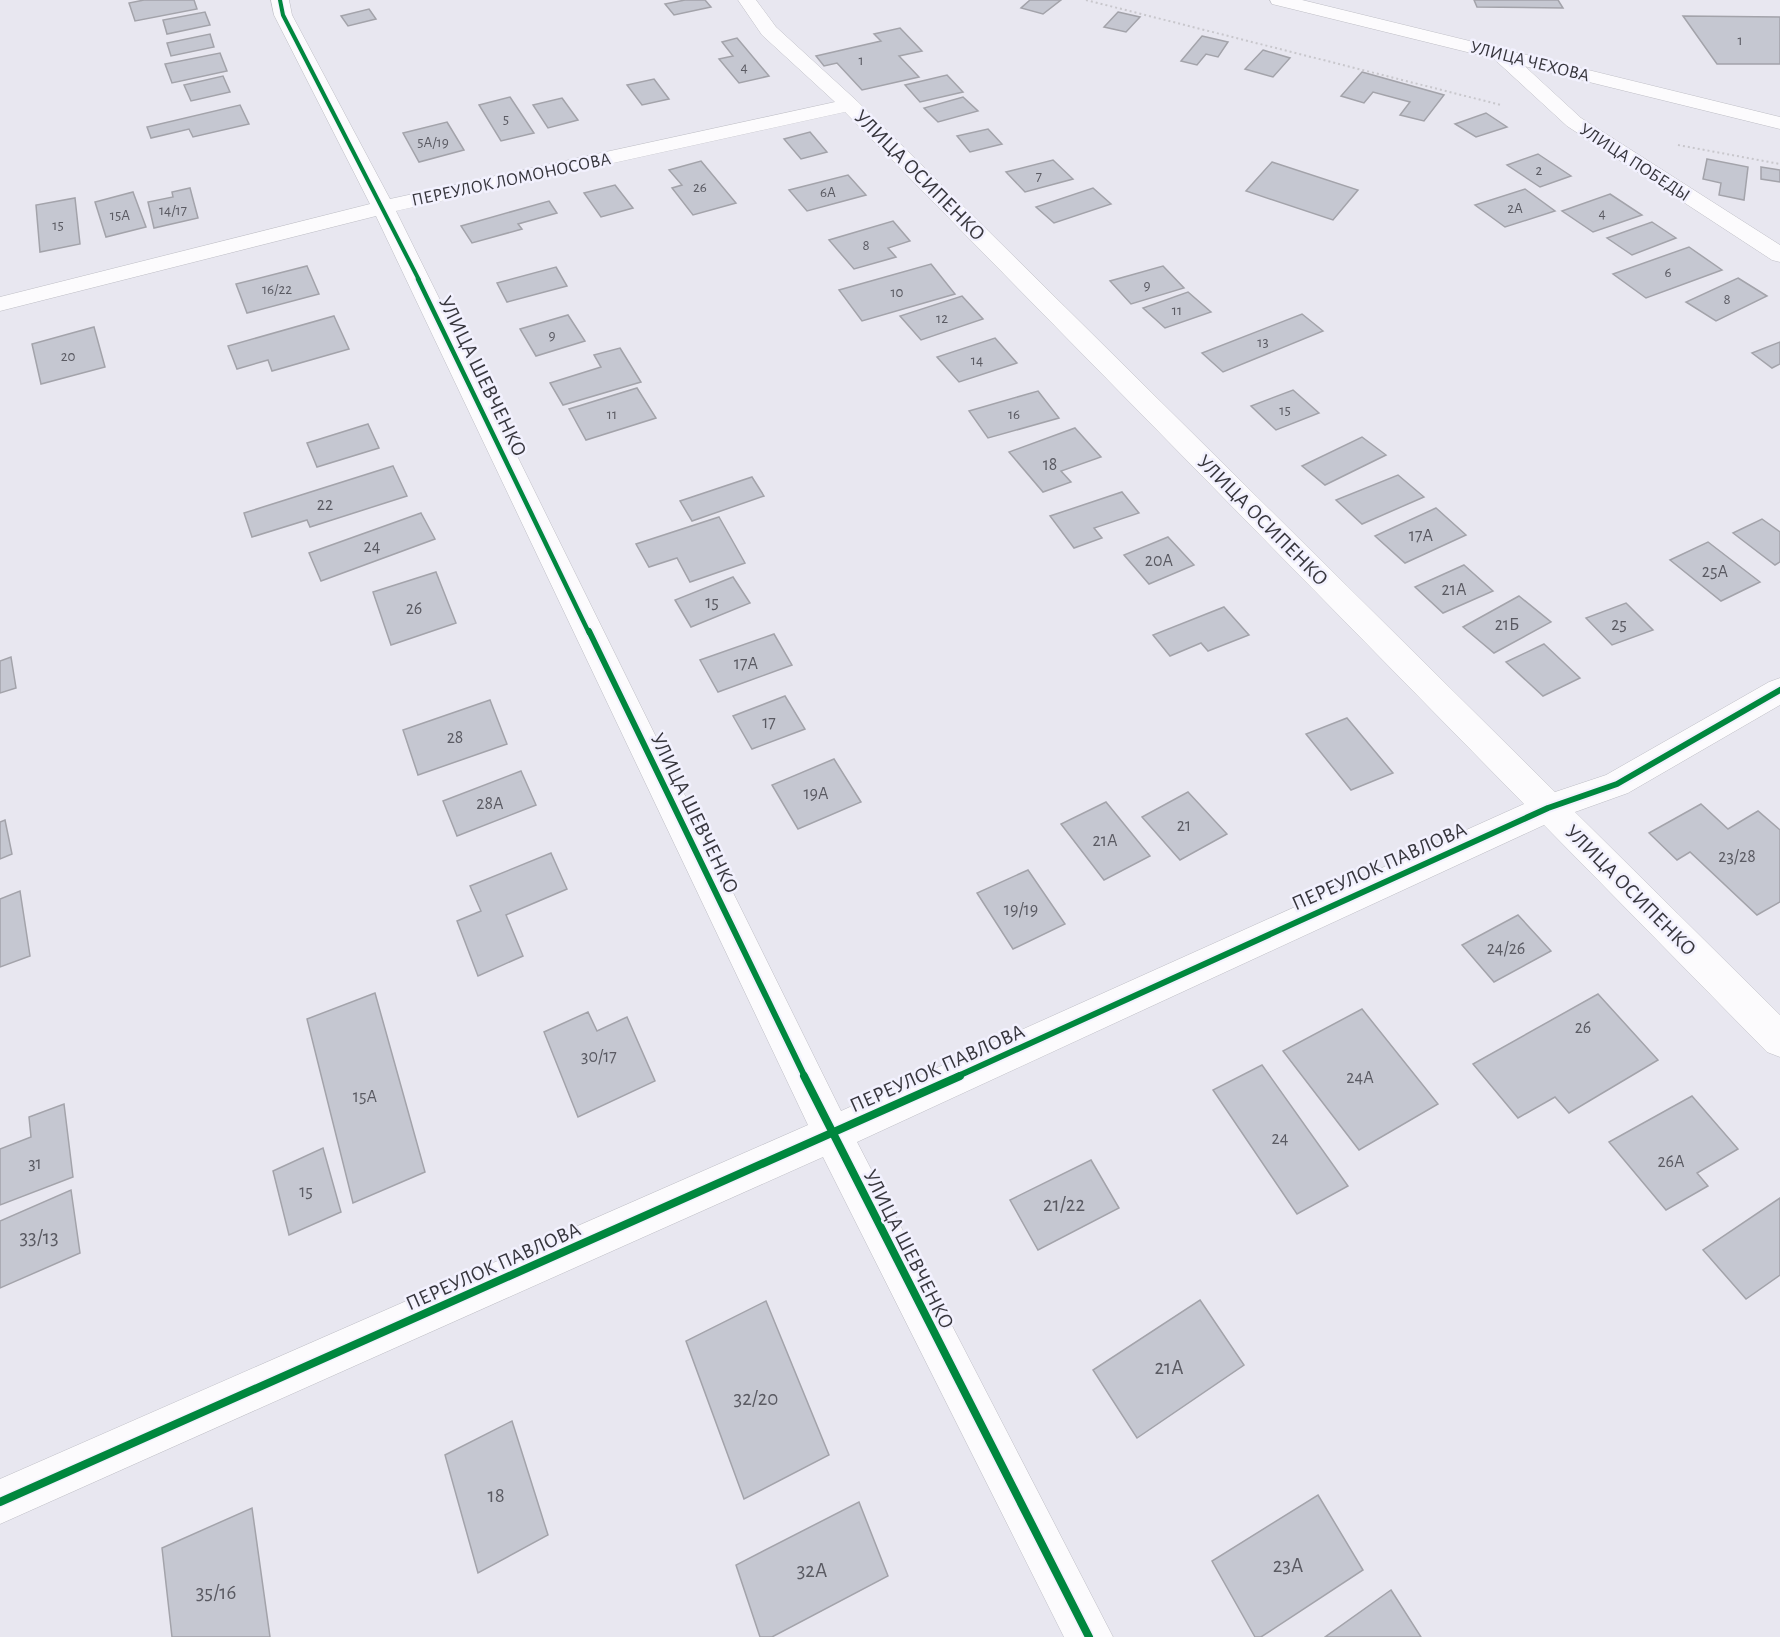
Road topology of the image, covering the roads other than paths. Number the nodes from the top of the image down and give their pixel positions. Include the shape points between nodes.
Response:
1 (280, 0) edge
2 (747, 0) edge
3 (1279, 0) edge
4 (1500, 54) junction
5 (850, 105) junction
6 (1780, 123) edge
7 (383, 207) junction
8 (1780, 255) edge
9 (0, 304) edge
10 (1780, 690) edge
11 (1548, 808) junction
12 (1780, 1040) edge
13 (832, 1134) junction
14 (0, 1502) edge
15 (1089, 1637) edge

1 - 7 street, УЛИЦА ШЕВЧЕНКО via 283,15
2 - 5 street, УЛИЦА ОСИПЕНКО via 769,31
3 - 4 street, УЛИЦА ЧЕХОВА
4 - 6 street, УЛИЦА ЧЕХОВА
4 - 8 street, УЛИЦА ПОБЕДЫ via 1574,122
5 - 7 street, ПЕРЕУЛОК ЛОМОНОСОВА
5 - 11 street, УЛИЦА ОСИПЕНКО
7 - 9 street, ПЕРЕУЛОК ЛОМОНОСОВА
7 - 13 street, УЛИЦА ШЕВЧЕНКО
10 - 11 street, ПЕРЕУЛОК ПАВЛОВА via 1617,783
11 - 12 street, УЛИЦА ОСИПЕНКО
11 - 13 street, ПЕРЕУЛОК ПАВЛОВА
13 - 14 street, ПЕРЕУЛОК ПАВЛОВА
13 - 15 street, УЛИЦА ШЕВЧЕНКО

